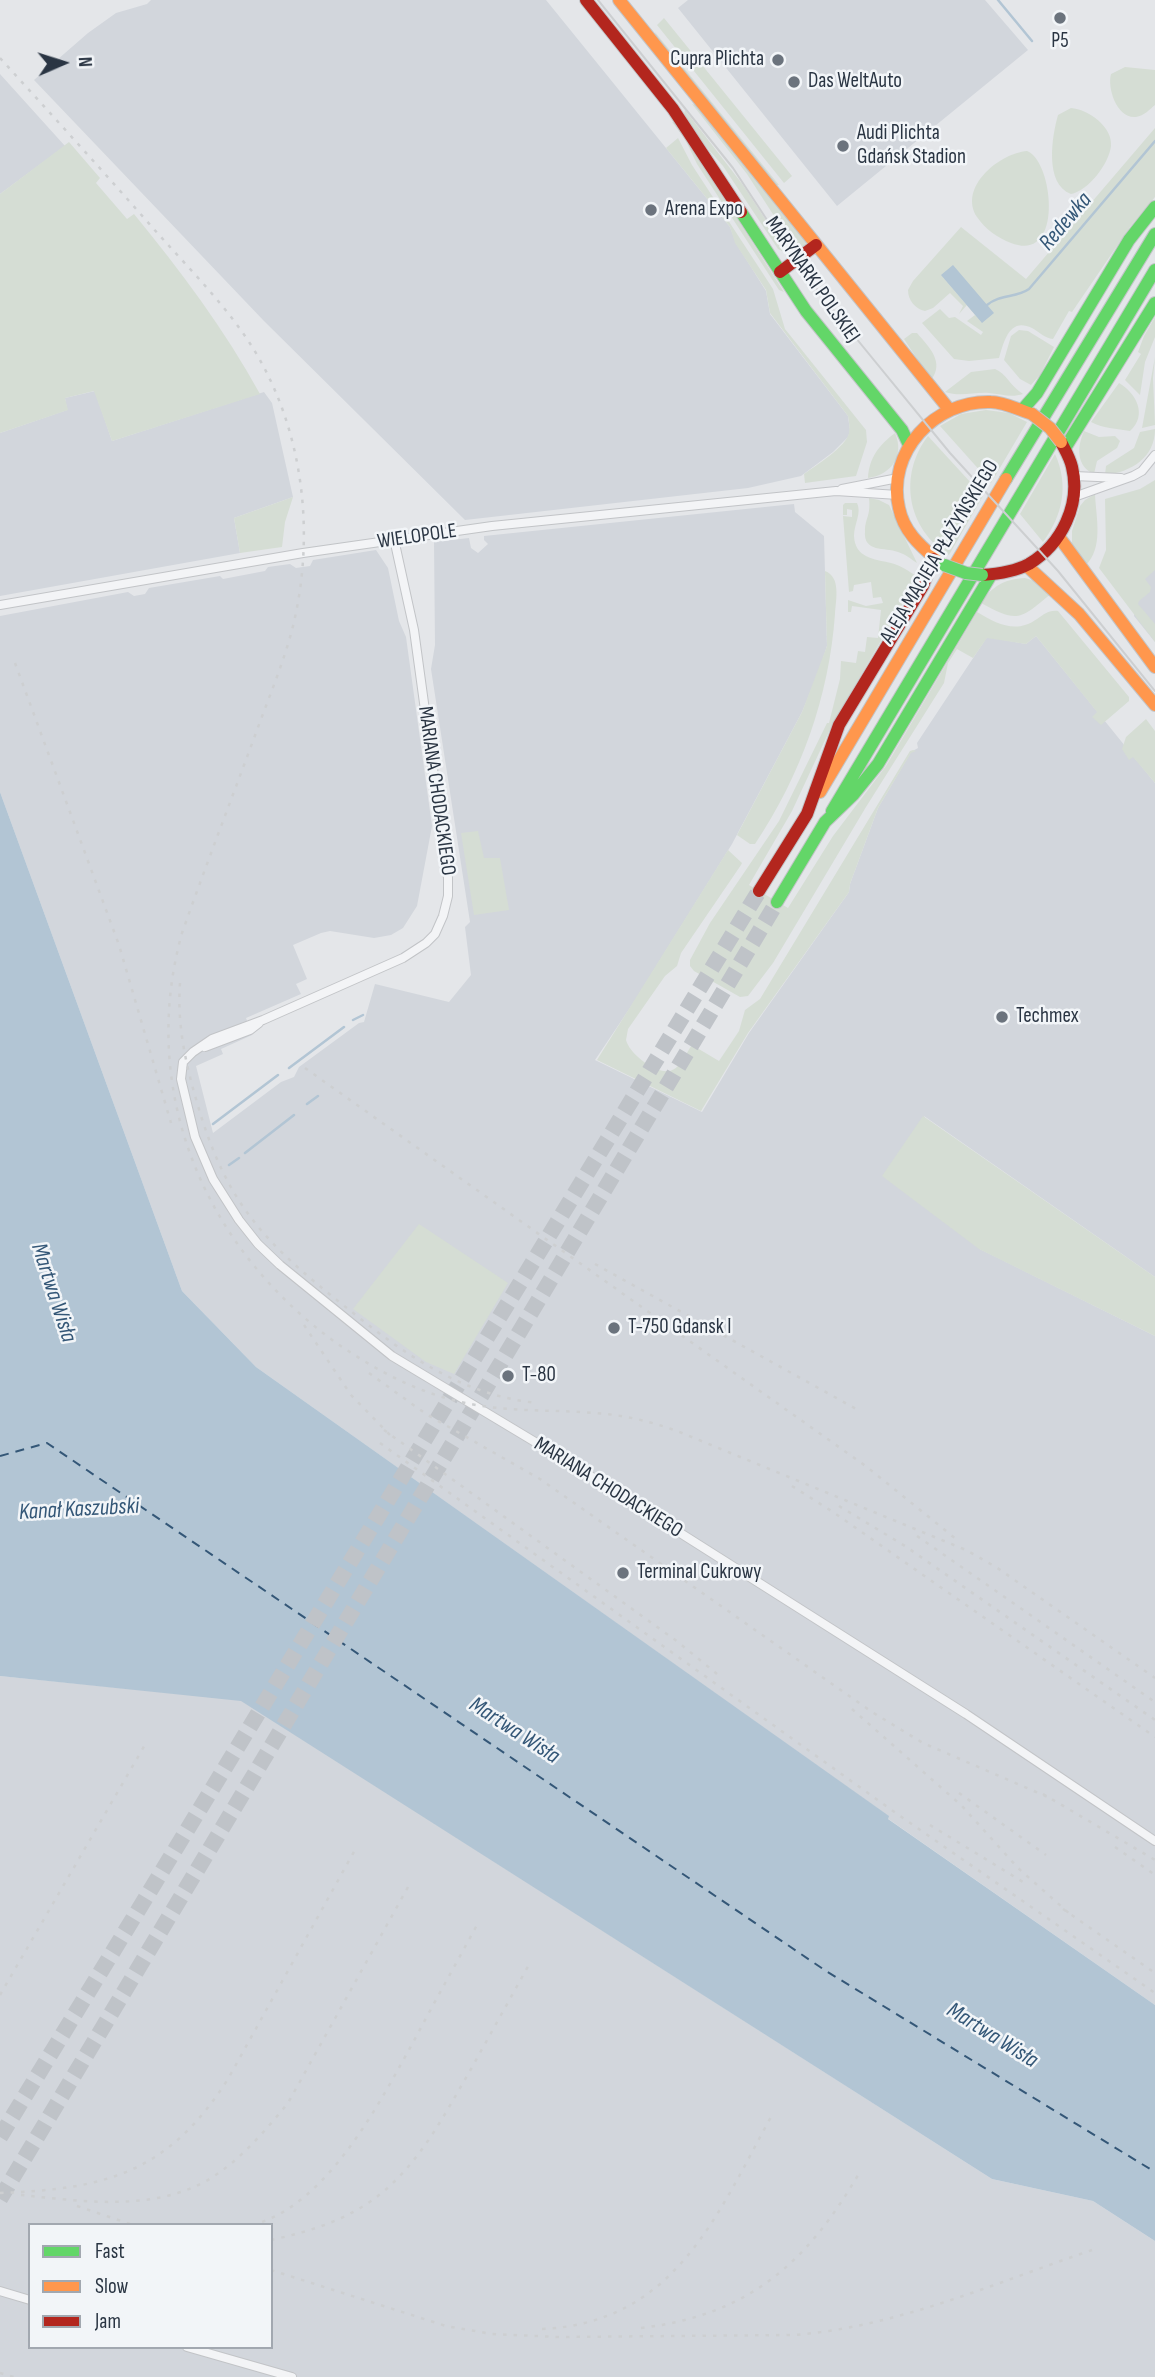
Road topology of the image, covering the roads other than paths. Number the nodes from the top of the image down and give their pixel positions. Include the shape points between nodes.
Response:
1 (586, 0) edge
2 (619, 0) edge
3 (643, 30) junction
4 (623, 47) junction
5 (693, 93) junction
6 (673, 109) junction
7 (1155, 207) edge
8 (1155, 234) edge
9 (816, 245) junction
10 (1155, 270) edge
11 (780, 272) junction
12 (1155, 303) edge
13 (948, 408) junction
14 (1027, 412) junction
15 (909, 445) junction
16 (1063, 445) junction
17 (1155, 455) edge
18 (1074, 476) junction
19 (898, 478) junction
20 (1128, 478) junction
21 (836, 491) junction
22 (898, 495) junction
23 (1074, 497) junction
24 (1059, 537) junction
25 (394, 540) junction
26 (938, 562) junction
27 (1027, 566) junction
28 (986, 575) junction
29 (0, 605) edge
30 (1155, 667) edge
31 (1155, 705) edge
32 (807, 814) junction
33 (825, 822) junction
34 (759, 891) tunnel mouth
35 (777, 902) tunnel mouth
36 (1155, 1841) edge
37 (0, 2291) edge
38 (28, 2299) edge
39 (194, 2349) edge
40 (292, 2377) edge

1 - 4 main road, MARYNARKI POLSKIEJ
2 - 3 main road, MARYNARKI POLSKIEJ
3 - 4 main road
3 - 5 main road, MARYNARKI POLSKIEJ
4 - 6 main road, MARYNARKI POLSKIEJ
5 - 6 main road
5 - 9 main road, MARYNARKI POLSKIEJ
6 - 11 main road, MARYNARKI POLSKIEJ
7 - 14 main road via 1129,240
8 - 32 main road, ALEJA MACIEJA PŁAŻYŃSKIEGO
9 - 11 main road
9 - 13 main road, MARYNARKI POLSKIEJ
10 - 33 main road, ALEJA MACIEJA PŁAŻYŃSKIEGO
11 - 15 main road, MARYNARKI POLSKIEJ
12 - 16 main road
13 - 14 main road via 991,401
13 - 15 main road via 925,424
14 - 16 main road, bridge via 1046,424
15 - 19 main road
16 - 18 main road
17 - 20 street via 1142,471
18 - 20 street
18 - 23 main road
19 - 21 street, WIELOPOLE
19 - 22 main road
20 - 23 street
21 - 22 street, WIELOPOLE
21 - 25 street, WIELOPOLE
22 - 26 main road via 906,526
23 - 24 main road
24 - 27 main road
24 - 30 main road
25 - 29 street, WIELOPOLE
25 - 36 street, MARIANA CHODACKIEGO via 414,629 448,878 443,916 435,934 403,958 212,1039 183,1062 181,1079 195,1137 213,1179 258,1244 407,1366 558,1455 966,1714
26 - 28 main road, bridge
26 - 32 main road via 839,725
27 - 28 main road
27 - 31 main road via 1073,607
28 - 33 main road via 878,764
32 - 34 main road, ALEJA MACIEJA PŁAŻYŃSKIEGO
33 - 35 main road, ALEJA MACIEJA PŁAŻYŃSKIEGO
37 - 38 street
39 - 40 street

